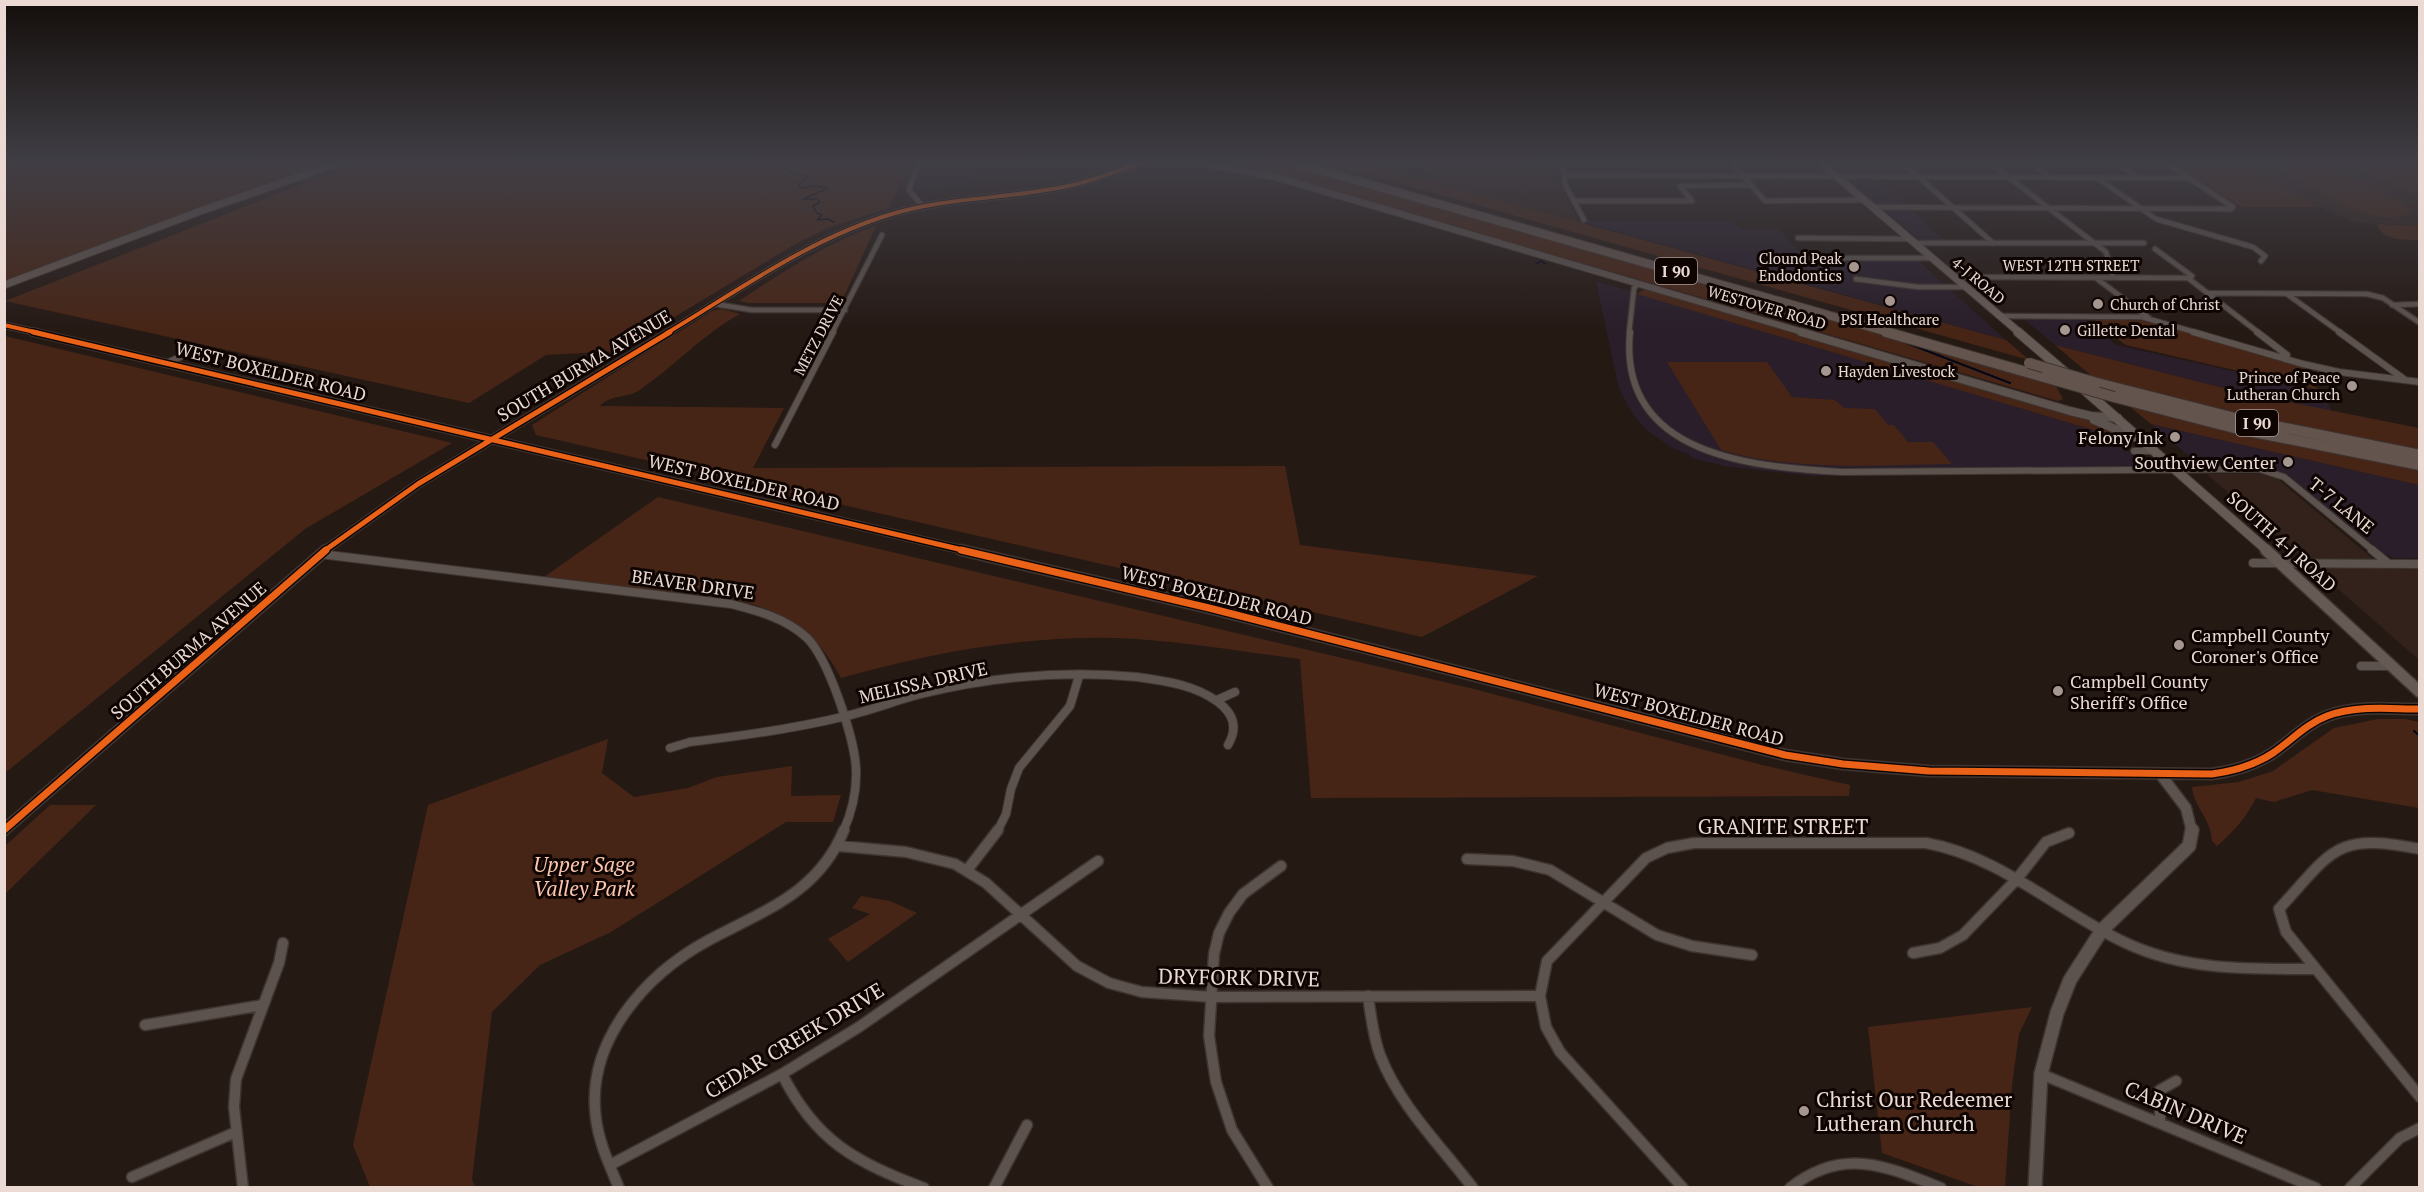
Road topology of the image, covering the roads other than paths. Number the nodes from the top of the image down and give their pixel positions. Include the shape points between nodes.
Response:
1 (180, 219) edge
2 (877, 219) edge
3 (1416, 219) edge
4 (1491, 219) edge
5 (1516, 219) edge
6 (1886, 219) edge
7 (1966, 219) edge
8 (2062, 219) edge
9 (2155, 219) edge
10 (882, 235) dead end
11 (1798, 238) dead end
12 (1912, 241) junction
13 (1993, 243) junction
14 (2093, 243) junction
15 (2144, 243) dead end
16 (2155, 249) dead end
17 (1771, 258) dead end
18 (1932, 258) junction
19 (2261, 261) dead end
20 (1954, 277) junction
21 (2095, 277) junction
22 (2113, 277) junction
23 (2188, 278) junction
24 (1856, 279) dead end
25 (1638, 284) junction
26 (4, 285) edge
27 (1965, 286) junction
28 (2208, 293) junction
29 (2287, 294) junction
30 (715, 303) junction
31 (2420, 304) edge
32 (2392, 305) junction
33 (846, 310) junction
34 (2000, 316) junction
35 (2151, 319) junction
36 (2420, 323) edge
37 (4, 325) edge
38 (189, 353) dead end
39 (2285, 359) junction
40 (170, 362) junction
41 (2404, 379) junction
42 (2420, 382) edge
43 (2070, 411) junction
44 (2118, 418) junction
45 (491, 439) junction
46 (2142, 440) junction
47 (775, 445) dead end
48 (2155, 451) junction
49 (2134, 452) dead end
50 (2420, 455) edge
51 (2420, 465) edge
52 (2176, 469) junction
53 (320, 554) junction
54 (2253, 563) dead end
55 (2281, 563) junction
56 (2389, 564) junction
57 (2420, 564) edge
58 (2361, 666) dead end
59 (2392, 666) junction
60 (1079, 676) junction
61 (2420, 681) edge
62 (1235, 692) dead end
63 (2420, 692) edge
64 (1217, 700) junction
65 (2420, 709) edge
66 (842, 717) junction
67 (1228, 745) dead end
68 (670, 748) dead end
69 (2161, 775) junction
70 (4, 830) edge
71 (2069, 833) dead end
72 (839, 846) junction
73 (2420, 849) edge
74 (1467, 859) dead end
75 (1098, 861) dead end
76 (1281, 866) dead end
77 (968, 869) junction
78 (2016, 880) junction
79 (1604, 902) junction
80 (1020, 915) junction
81 (2102, 930) junction
82 (284, 944) dead end
83 (1913, 953) dead end
84 (1752, 955) dead end
85 (2315, 969) junction
86 (1368, 996) junction
87 (1540, 996) junction
88 (1212, 997) junction
89 (263, 1005) junction
90 (145, 1025) dead end
91 (782, 1074) junction
92 (2041, 1074) junction
93 (2176, 1081) dead end
94 (2420, 1097) edge
95 (2160, 1123) junction
96 (1027, 1125) dead end
97 (2420, 1128) edge
98 (236, 1132) junction
99 (610, 1165) junction
100 (132, 1178) dead end
101 (243, 1188) edge
102 (619, 1188) edge
103 (924, 1188) edge
104 (994, 1188) edge
105 (1268, 1188) edge
106 (1473, 1188) edge
107 (1683, 1188) edge
108 (1790, 1188) edge
109 (1941, 1188) edge
110 (2035, 1188) edge
111 (2316, 1188) edge
112 (2350, 1188) edge

1 - 26 main road
2 - 30 street, SOUTH BURMA AVENUE via 830,237
3 - 25 street, WESTOVER ROAD
4 - 51 highway, I 90, bridge via 2238,429
5 - 50 highway, I 90, bridge via 2097,383 2235,418
6 - 12 main road, 4-J ROAD
7 - 13 street
8 - 14 street
9 - 19 street via 2253,248 2265,256
10 - 33 street, METZ DRIVE
11 - 12 street
12 - 13 street
12 - 18 main road, 4-J ROAD
13 - 14 street
14 - 15 street
14 - 22 street via 2106,252
16 - 23 street via 2192,276
17 - 18 street
18 - 20 main road, 4-J ROAD
20 - 21 street, WEST 12TH STREET
20 - 27 main road, 4-J ROAD
21 - 22 street, WEST 12TH STREET
21 - 35 street
22 - 23 street, WEST 12TH STREET
23 - 28 street
24 - 27 street via 1918,287
25 - 43 street, WESTOVER ROAD
25 - 52 street via 1634,288 1629,342 1630,368 1637,390 1665,429 1707,451 1809,471
27 - 34 main road, 4-J ROAD
28 - 29 street
28 - 39 street via 2287,355
29 - 32 street via 2367,294
29 - 41 street
30 - 33 street via 752,310
30 - 45 street, SOUTH BURMA AVENUE
31 - 32 street
32 - 36 street
33 - 47 street, METZ DRIVE
34 - 35 street
34 - 44 main road, 4-J ROAD
35 - 39 street
37 - 40 street, WEST BOXELDER ROAD
38 - 40 street
39 - 41 street via 2338,372
40 - 45 street, WEST BOXELDER ROAD
41 - 42 street
43 - 44 street, WESTOVER ROAD
43 - 46 street
44 - 46 main road, SOUTH 4-J ROAD
45 - 53 street, SOUTH BURMA AVENUE via 418,484
45 - 69 street, WEST BOXELDER ROAD via 1209,608 1824,763 1895,771
46 - 48 main road, SOUTH 4-J ROAD
48 - 49 street
48 - 52 main road, SOUTH 4-J ROAD
52 - 55 main road, SOUTH 4-J ROAD
52 - 56 street, T-7 LANE via 2273,472
53 - 66 street, BEAVER DRIVE via 731,604 761,611 802,633 816,648
53 - 70 street, SOUTH BURMA AVENUE
54 - 55 street
55 - 56 street
55 - 59 main road, SOUTH 4-J ROAD
56 - 57 street
58 - 59 street
59 - 61 main road
59 - 63 main road, SOUTH 4-J ROAD
60 - 64 street, MELISSA DRIVE via 1163,681 1194,687
60 - 66 street, MELISSA DRIVE via 1016,677 970,684
60 - 77 street via 1070,706 1019,768 1006,814
62 - 64 street
64 - 67 street, MELISSA DRIVE via 1234,722 1235,733
65 - 69 street, WEST BOXELDER ROAD via 2337,713 2315,721 2273,753 2237,770
66 - 68 street, MELISSA DRIVE
66 - 72 street, BEAVER DRIVE via 856,768 851,807
69 - 81 street via 2188,811 2194,836 2189,846
71 - 78 street via 2046,842
72 - 77 street, DRYFORK DRIVE via 922,856
72 - 99 street, BEAVER DRIVE via 790,898 693,949 661,974 609,1037 597,1076 595,1117
73 - 85 street via 2359,842 2335,851 2279,909 2286,932
74 - 79 street via 1513,861 1550,870
75 - 80 street, CEDAR CREEK DRIVE
76 - 88 street via 1243,894 1218,933
77 - 80 street, DRYFORK DRIVE
78 - 79 street, GRANITE STREET via 1990,864 1931,843 1694,843 1667,848 1646,858
78 - 81 street, GRANITE STREET
78 - 83 street via 1963,935 1940,948
79 - 84 street via 1676,943
79 - 87 street, GRANITE STREET via 1547,961
80 - 88 street, DRYFORK DRIVE via 1077,966 1110,984 1170,997
80 - 91 street, CEDAR CREEK DRIVE via 859,1027
81 - 85 street, GRANITE STREET via 2128,944 2197,965
81 - 92 street via 2070,980
82 - 89 street
85 - 94 street
86 - 87 street, DRYFORK DRIVE
86 - 88 street, DRYFORK DRIVE
86 - 106 street via 1374,1036 1384,1064
87 - 107 street, GRANITE STREET via 1546,1027 1560,1052
88 - 105 street via 1209,1036 1216,1082 1232,1130
89 - 90 street
89 - 98 street via 236,1079
91 - 99 street, CEDAR CREEK DRIVE
91 - 103 street via 801,1110 842,1150 869,1167
92 - 95 street, CABIN DRIVE
92 - 110 street
93 - 95 street via 2160,1090
95 - 111 street, CABIN DRIVE
96 - 104 street
97 - 112 street via 2400,1138
98 - 100 street
98 - 101 street
99 - 102 street, BEAVER DRIVE
108 - 109 street via 1812,1172 1840,1163 1892,1168

